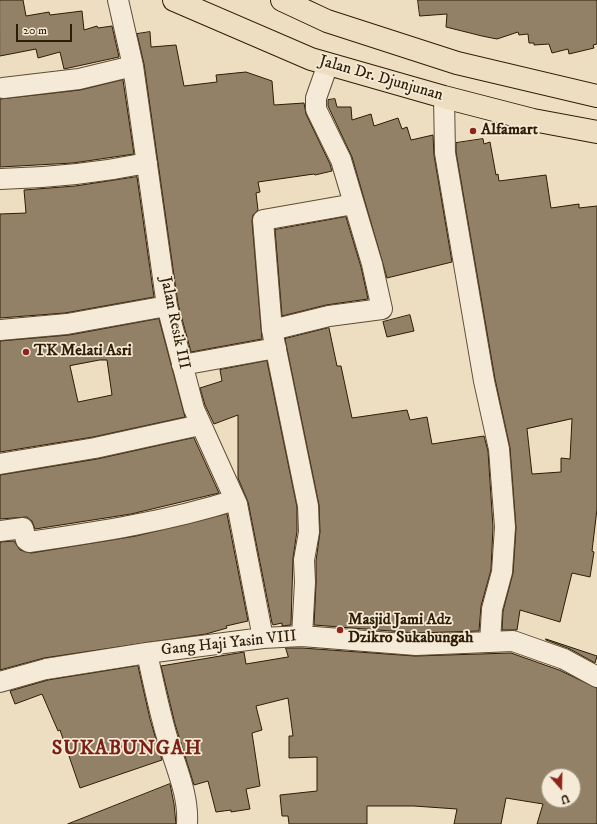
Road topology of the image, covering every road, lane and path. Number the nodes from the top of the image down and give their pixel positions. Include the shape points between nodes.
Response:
1 (118, 0) edge
2 (174, 0) edge
3 (282, 0) edge
4 (328, 64) junction
5 (133, 66) junction
6 (3, 88) dead end
7 (597, 96) edge
8 (444, 97) junction
9 (597, 132) edge
10 (148, 163) junction
11 (0, 179) edge
12 (354, 204) junction
13 (167, 306) junction
14 (0, 330) edge
15 (274, 339) junction
16 (182, 365) junction
17 (200, 425) junction
18 (0, 464) edge
19 (235, 500) junction
20 (0, 531) edge
21 (302, 636) junction
22 (263, 638) junction
23 (490, 642) junction
24 (147, 653) junction
25 (597, 677) edge
26 (0, 682) edge
27 (187, 824) edge

1 - 5 street, Jalan Resik III
2 - 4 highway, Jalan Dr. Djunjunan
3 - 7 highway via 327,21 457,63
4 - 8 highway, Jalan Dr. Djunjunan
4 - 12 street via 316,98 316,109 341,160
5 - 6 street via 79,79
5 - 10 street, Jalan Resik III
8 - 9 highway, Jalan Dr. Djunjunan via 533,120
8 - 23 street via 445,153 484,381 499,449 505,528 502,572 492,609
10 - 11 street via 51,178
10 - 13 street, Jalan Resik III
12 - 15 street via 263,220
12 - 15 street via 382,309 329,316
13 - 14 street via 67,324
13 - 16 street, Jalan Resik III
15 - 16 street
15 - 21 street via 308,506 310,532 304,560
16 - 17 street, Jalan Resik III
17 - 18 street via 81,451
17 - 19 street, Jalan Resik III
19 - 20 street via 202,510 95,532 29,542 23,528
19 - 22 street, Jalan Resik III
21 - 22 street, Gang Haji Yasin VIII
21 - 23 street, Gang Haji Yasin VIII via 416,645
22 - 24 street, Gang Haji Yasin VIII
23 - 25 street, Gang Haji Yasin VIII via 513,641 564,659
24 - 26 street, Gang Haji Yasin VIII via 46,669
24 - 27 street via 166,737 180,777 188,812

